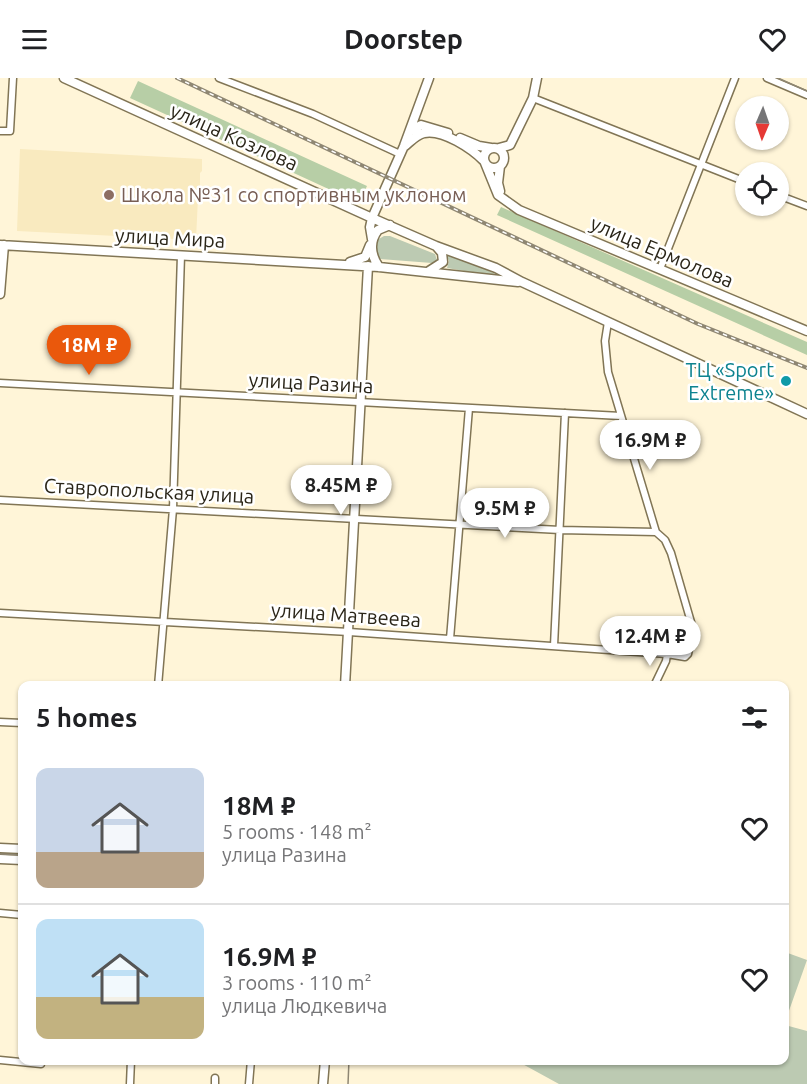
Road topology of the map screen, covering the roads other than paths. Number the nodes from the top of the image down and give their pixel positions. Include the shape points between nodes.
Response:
1 (13, 78) edge
2 (64, 78) edge
3 (219, 78) edge
4 (429, 78) edge
5 (537, 78) edge
6 (735, 78) edge
7 (769, 78) edge
8 (807, 95) edge
9 (532, 98) junction
10 (0, 131) edge
11 (410, 131) junction
12 (510, 145) junction
13 (495, 148) junction
14 (402, 150) junction
15 (504, 157) junction
16 (485, 162) junction
17 (702, 164) junction
18 (500, 166) junction
19 (735, 178) edge
20 (789, 199) edge
21 (506, 202) junction
22 (807, 206) edge
23 (372, 218) junction
24 (391, 225) junction
25 (371, 242) junction
26 (2, 245) edge
27 (436, 246) junction
28 (181, 255) junction
29 (338, 264) junction
30 (368, 266) junction
31 (379, 267) junction
32 (660, 268) junction
33 (429, 272) junction
34 (522, 282) junction
35 (0, 294) edge
36 (608, 322) junction
37 (807, 331) edge
38 (0, 383) edge
39 (176, 393) junction
40 (361, 401) junction
41 (469, 408) junction
42 (565, 413) junction
43 (807, 414) edge
44 (621, 416) junction
45 (0, 500) edge
46 (173, 509) junction
47 (354, 519) junction
48 (458, 525) junction
49 (560, 530) junction
50 (656, 532) junction
51 (0, 613) edge
52 (164, 621) junction
53 (349, 632) junction
54 (450, 639) junction
55 (554, 646) junction
56 (667, 654) junction
57 (158, 681) edge
58 (345, 681) edge
59 (656, 681) edge
60 (0, 722) edge
61 (18, 723) edge
62 (0, 848) edge
63 (18, 849) edge
64 (0, 859) edge
65 (18, 860) edge
66 (0, 913) edge
67 (18, 915) edge
68 (0, 1060) edge
69 (18, 1062) edge
70 (131, 1065) edge
71 (251, 1065) edge
72 (325, 1065) edge
73 (130, 1084) edge
74 (249, 1084) edge
75 (323, 1084) edge

1 - 10 street via 10,132
2 - 23 street, улица Козлова
3 - 14 street
4 - 11 street
5 - 9 street
6 - 17 street
7 - 8 street
9 - 12 street
9 - 17 street
11 - 13 street via 421,125
11 - 14 street
12 - 13 street
12 - 15 street
13 - 15 street
13 - 16 street via 485,153
14 - 16 street via 415,137 430,133 463,145
14 - 23 street
15 - 18 street
16 - 18 street via 492,168
16 - 21 street via 498,195
17 - 19 street
17 - 32 street
18 - 21 street via 498,183
20 - 22 street
21 - 32 street, улица Ермолова
23 - 24 street, улица Козлова
23 - 25 street
24 - 25 street, улица Мира via 378,230
24 - 27 street
25 - 29 street, улица Мира via 361,260
25 - 31 street
26 - 28 street, улица Мира
26 - 35 street
27 - 33 street via 443,262
27 - 34 street
28 - 29 street, улица Мира
28 - 39 street
29 - 30 street, улица Мира
30 - 31 street, улица Мира
30 - 40 street
31 - 33 street, улица Мира
32 - 37 street, улица Ермолова
33 - 34 street, улица Мира
34 - 36 street
36 - 43 street
36 - 44 street via 608,372
38 - 39 street, улица Разина
39 - 40 street, улица Разина
39 - 46 street
40 - 41 street, улица Разина
40 - 47 street
41 - 42 street, улица Разина
41 - 48 street
42 - 44 street, улица Разина
42 - 49 street
44 - 50 street
45 - 46 street, Ставропольская улица
46 - 47 street, Ставропольская улица
46 - 52 street
47 - 48 street, Ставропольская улица
47 - 53 street
48 - 49 street, Ставропольская улица
48 - 54 street
49 - 50 street, Ставропольская улица
49 - 55 street
50 - 56 street, улица Матвеева via 671,553 693,629 685,657
51 - 52 street, улица Матвеева
52 - 53 street, улица Матвеева
52 - 57 street
53 - 54 street, улица Матвеева
53 - 58 street
54 - 55 street, улица Матвеева
55 - 56 street, улица Матвеева
56 - 59 street
60 - 61 street
62 - 63 street
64 - 65 street
66 - 67 street
68 - 69 street
70 - 73 street
71 - 74 street
72 - 75 street

